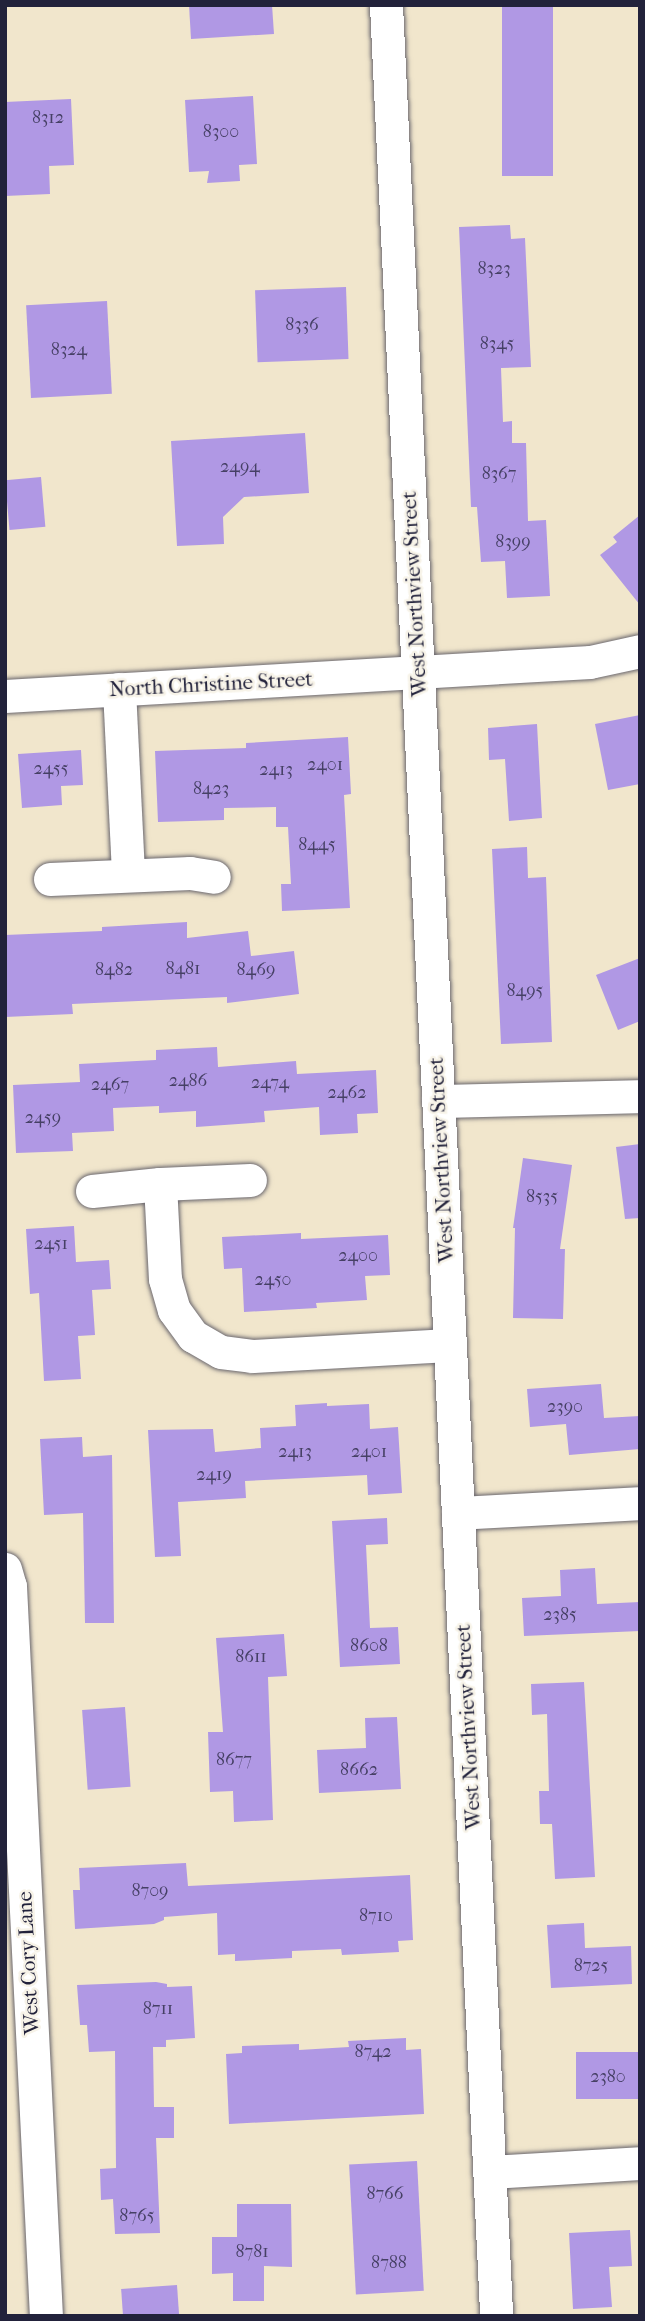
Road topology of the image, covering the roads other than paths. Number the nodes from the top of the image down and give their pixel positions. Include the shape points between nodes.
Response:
1 (386, 5) edge
2 (640, 651) edge
3 (417, 673) junction
4 (119, 689) junction
5 (5, 696) edge
6 (128, 875) junction
7 (214, 877) dead end
8 (50, 879) dead end
9 (640, 1096) edge
10 (438, 1101) junction
11 (250, 1180) dead end
12 (160, 1184) junction
13 (92, 1191) dead end
14 (450, 1345) junction
15 (640, 1503) edge
16 (458, 1513) junction
17 (5, 1569) edge
18 (18, 2011) edge
19 (640, 2163) edge
20 (489, 2172) junction
21 (46, 2316) edge
22 (496, 2316) edge

1 - 3 street, West Northview Street
2 - 3 street, North Christine Street via 590,662
3 - 4 street, North Christine Street
3 - 10 street, West Northview Street
4 - 5 street, North Christine Street
4 - 6 street
6 - 7 street
6 - 8 street
9 - 10 street
10 - 14 street, West Northview Street
11 - 12 street
12 - 13 street
12 - 14 street via 165,1279 174,1310 193,1336 221,1352 252,1356
14 - 16 street, West Northview Street
15 - 16 street
16 - 20 street, West Northview Street
17 - 18 street, West Cory Lane via 10,1586
18 - 21 street, West Cory Lane
19 - 20 street
20 - 22 street, West Northview Street

